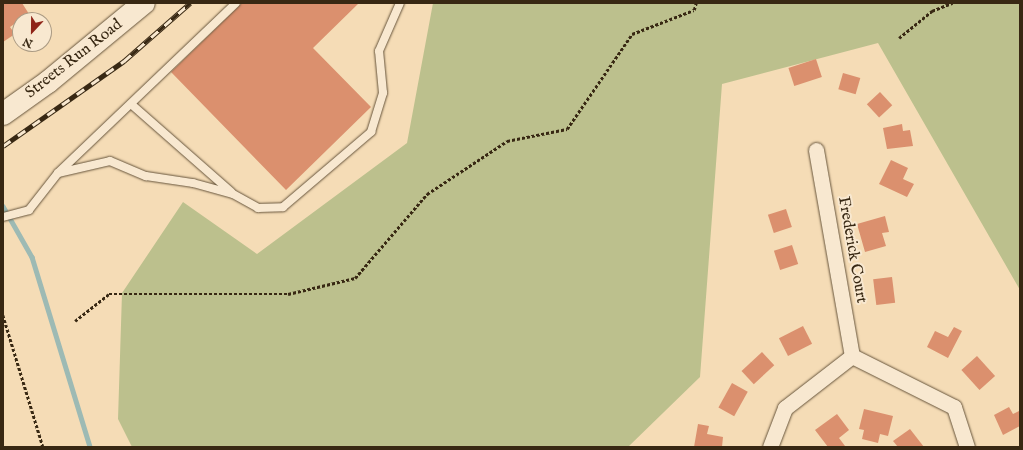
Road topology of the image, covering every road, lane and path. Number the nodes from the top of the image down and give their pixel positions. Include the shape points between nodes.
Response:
1 (236, 3) edge
2 (400, 3) edge
3 (696, 3) edge
4 (952, 3) edge
5 (141, 4) edge
6 (899, 38) dead end
7 (131, 104) junction
8 (3, 114) edge
9 (816, 150) dead end
10 (58, 173) junction
11 (233, 194) junction
12 (3, 216) edge
13 (3, 316) edge
14 (75, 321) dead end
15 (852, 356) junction
16 (43, 447) edge
17 (770, 447) edge
18 (967, 447) edge

1 - 7 lane
2 - 11 lane via 379,51 383,93 372,132 282,207 258,208
3 - 14 path via 694,10 632,34 567,129 507,141 427,194 355,278 288,294 109,294
4 - 6 path via 932,11
5 - 8 main road, Streets Run Road via 48,82
7 - 10 lane
7 - 11 lane
9 - 15 street, Frederick Court
10 - 11 lane via 110,162 146,176 193,183
10 - 12 lane via 29,210
13 - 16 path
15 - 17 street via 785,408
15 - 18 street via 954,407

